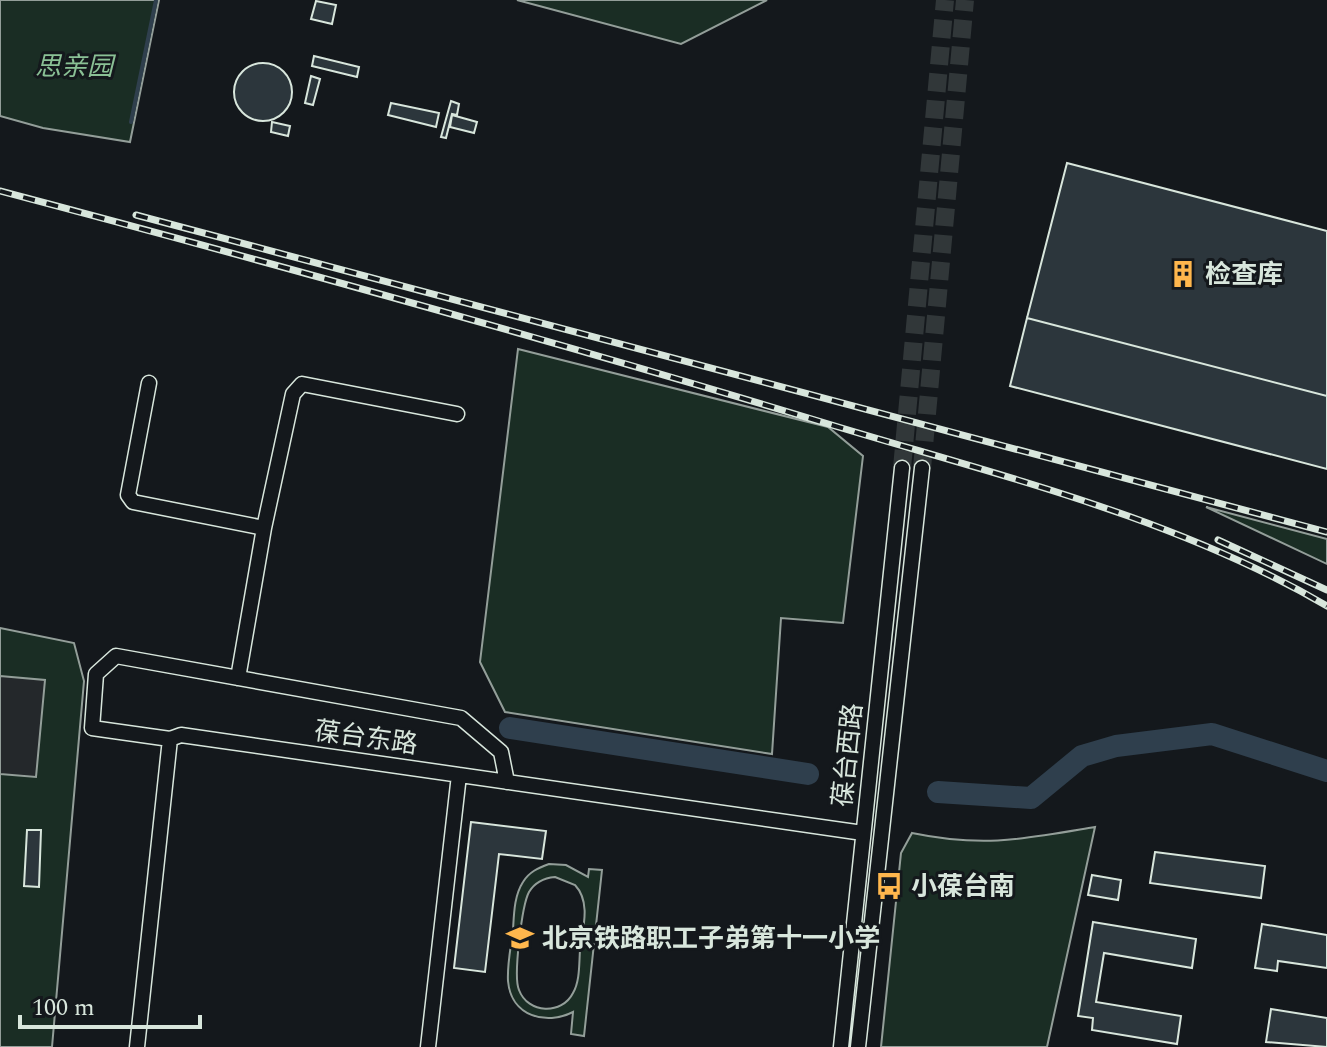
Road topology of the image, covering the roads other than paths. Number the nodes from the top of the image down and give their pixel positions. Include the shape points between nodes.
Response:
1 (149, 383) dead end
2 (457, 414) dead end
3 (902, 468) tunnel mouth
4 (922, 468) tunnel mouth
5 (264, 528) junction
6 (238, 678) junction
7 (170, 739) junction
8 (459, 775) junction
9 (507, 782) junction
10 (863, 833) junction
11 (137, 1047) edge
12 (428, 1047) edge
13 (841, 1047) edge
14 (858, 1047) edge

1 - 5 street via 128,495 133,502
2 - 5 street via 302,384 293,394
3 - 10 street, 葆台西路
4 - 14 street, 葆台西路
5 - 6 street
6 - 7 street, 葆台东路 via 116,656 96,674 92,728
6 - 9 street via 461,718 501,752
7 - 8 street, 葆台东路 via 181,735
7 - 11 street
8 - 9 street, 葆台东路
8 - 12 street
9 - 10 street, 葆台东路
10 - 13 street, 葆台西路

